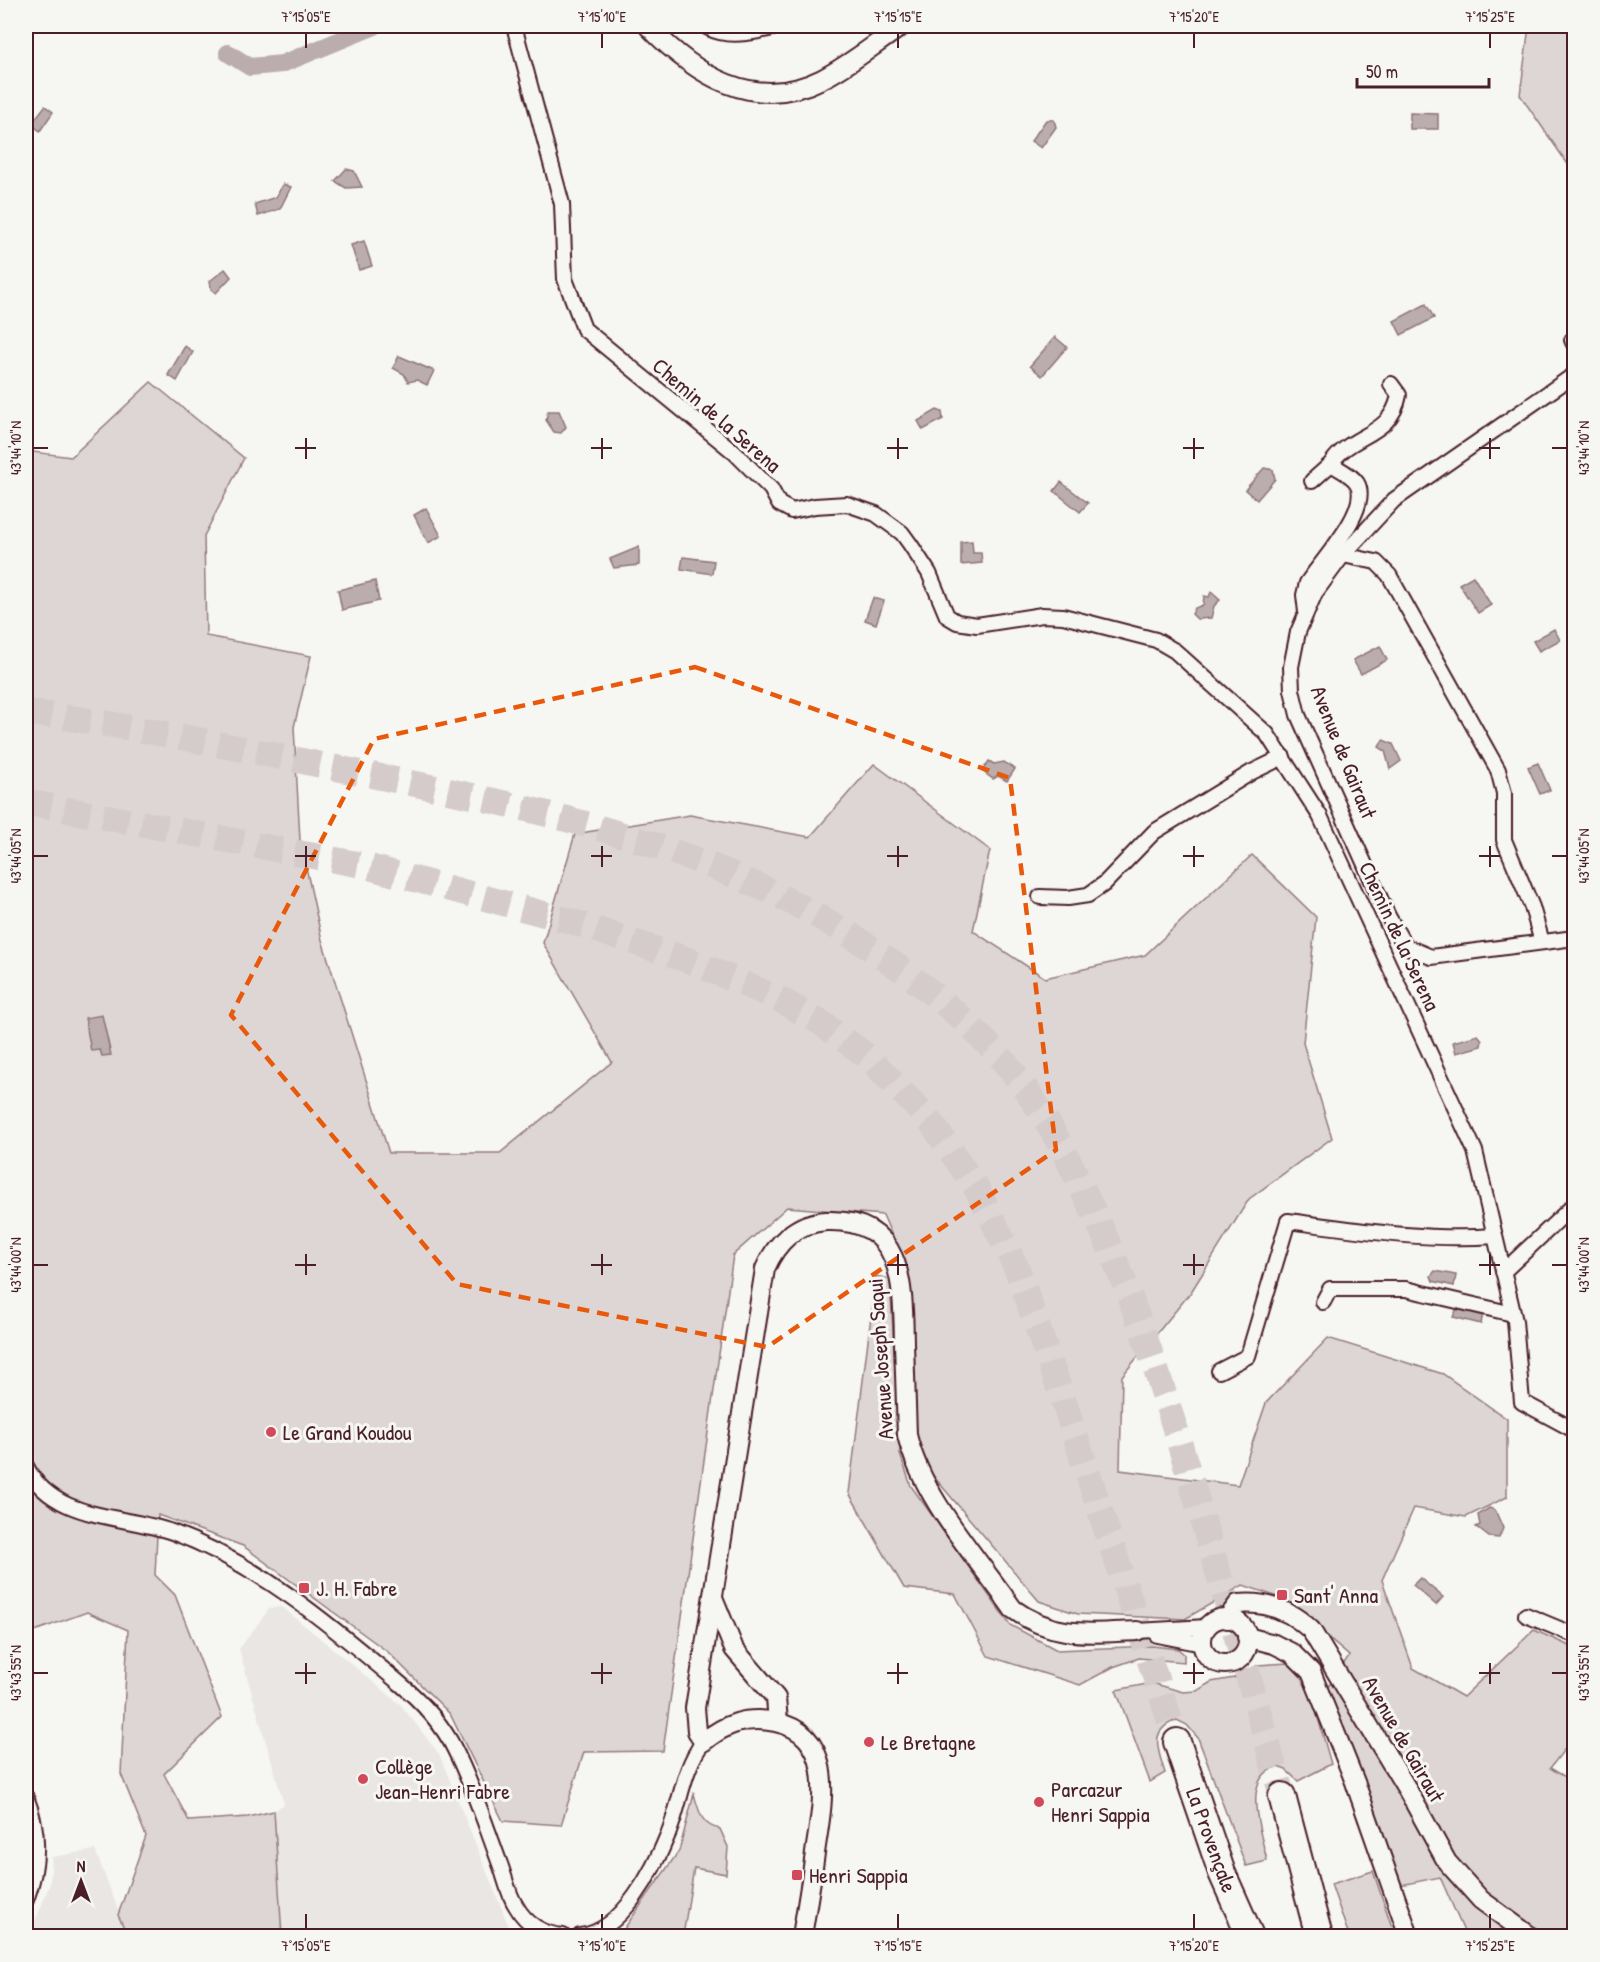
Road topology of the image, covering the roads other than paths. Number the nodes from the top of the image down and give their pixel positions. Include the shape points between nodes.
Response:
1 (514, 26) edge
2 (648, 26) edge
3 (709, 26) edge
4 (772, 26) edge
5 (902, 26) edge
6 (1575, 375) edge
7 (1391, 384) dead end
8 (1331, 464) junction
9 (1312, 481) dead end
10 (1343, 555) junction
11 (1306, 615) junction
12 (1284, 757) junction
13 (1040, 897) dead end
14 (1575, 938) edge
15 (1542, 942) junction
16 (1575, 1204) edge
17 (1495, 1236) junction
18 (1503, 1272) junction
19 (1323, 1302) dead end
20 (1513, 1314) junction
21 (1219, 1371) dead end
22 (1575, 1430) edge
23 (26, 1466) edge
24 (712, 1592) junction
25 (1526, 1616) dead end
26 (1227, 1619) junction
27 (1137, 1631) joint
28 (1204, 1635) junction
29 (1575, 1635) edge
30 (1245, 1646) junction
31 (778, 1722) junction
32 (703, 1742) junction
33 (1177, 1742) tunnel mouth
34 (1282, 1796) tunnel mouth
35 (26, 1797) edge
36 (1222, 1873) junction
37 (26, 1900) edge
38 (563, 1936) edge
39 (580, 1936) edge
40 (802, 1936) edge
41 (1238, 1936) edge
42 (1251, 1936) edge
43 (1318, 1936) edge
44 (1408, 1936) edge
45 (1530, 1936) edge

1 - 12 street, Chemin de la Serena via 562,204 565,279 584,329 735,452 771,489 779,504 792,511 848,504 876,514 902,532 928,573 947,616 977,625 1042,615 1063,616 1156,640 1175,651 1257,723
2 - 5 street via 695,68 718,81 739,89 786,92 823,79
3 - 4 street via 750,32
6 - 10 street, Avenue de Gairaut via 1394,500
7 - 8 street via 1400,395 1386,424 1339,450
8 - 9 street
8 - 11 street via 1356,482 1361,494 1358,510 1307,582
10 - 11 street, Avenue de Gairaut via 1316,593
10 - 15 street via 1376,562 1389,575 1498,770 1504,793 1506,847 1532,907
11 - 15 street, Avenue de Gairaut via 1291,667 1298,715 1405,946 1431,957
12 - 13 street via 1154,832 1104,884 1088,895
12 - 17 street, Chemin de la Serena via 1320,816 1474,1151
14 - 15 street, Avenue de Gairaut
16 - 18 street
17 - 18 street, Chemin de la Serena
17 - 21 street via 1461,1239 1288,1221 1248,1356
18 - 20 street, Chemin de la Serena
19 - 20 street via 1330,1289 1406,1289
20 - 22 street, Chemin de la Serena via 1522,1402
23 - 38 street via 41,1490 57,1501 171,1532 246,1568 295,1599 400,1683 430,1712 454,1748 515,1905 538,1929
24 - 27 street, Avenue Joseph Saqui via 765,1269 782,1240 791,1233 816,1222 837,1221 883,1239 893,1254 903,1288 907,1435 911,1453 928,1489 1013,1609 1050,1630 1076,1634
24 - 31 street via 734,1649 776,1698
24 - 32 street, Avenue Joseph Saqui via 695,1708 697,1731
25 - 29 street
26 - 28 street via 1212,1622
26 - 30 street via 1240,1625
26 - 45 street, Avenue de Gairaut via 1238,1604 1274,1606 1311,1630 1447,1862 1481,1900
27 - 28 street, Avenue Joseph Saqui
28 - 30 street via 1207,1656 1216,1663 1228,1664
30 - 44 street via 1303,1662 1311,1672
31 - 32 street via 759,1719 729,1724
31 - 40 street via 807,1739 817,1755 824,1785
32 - 39 street via 692,1756 669,1831 629,1905 604,1928
33 - 36 highway, La Provençale
34 - 43 highway
35 - 37 street via 38,1851
36 - 41 highway
36 - 42 highway, La Provençale

